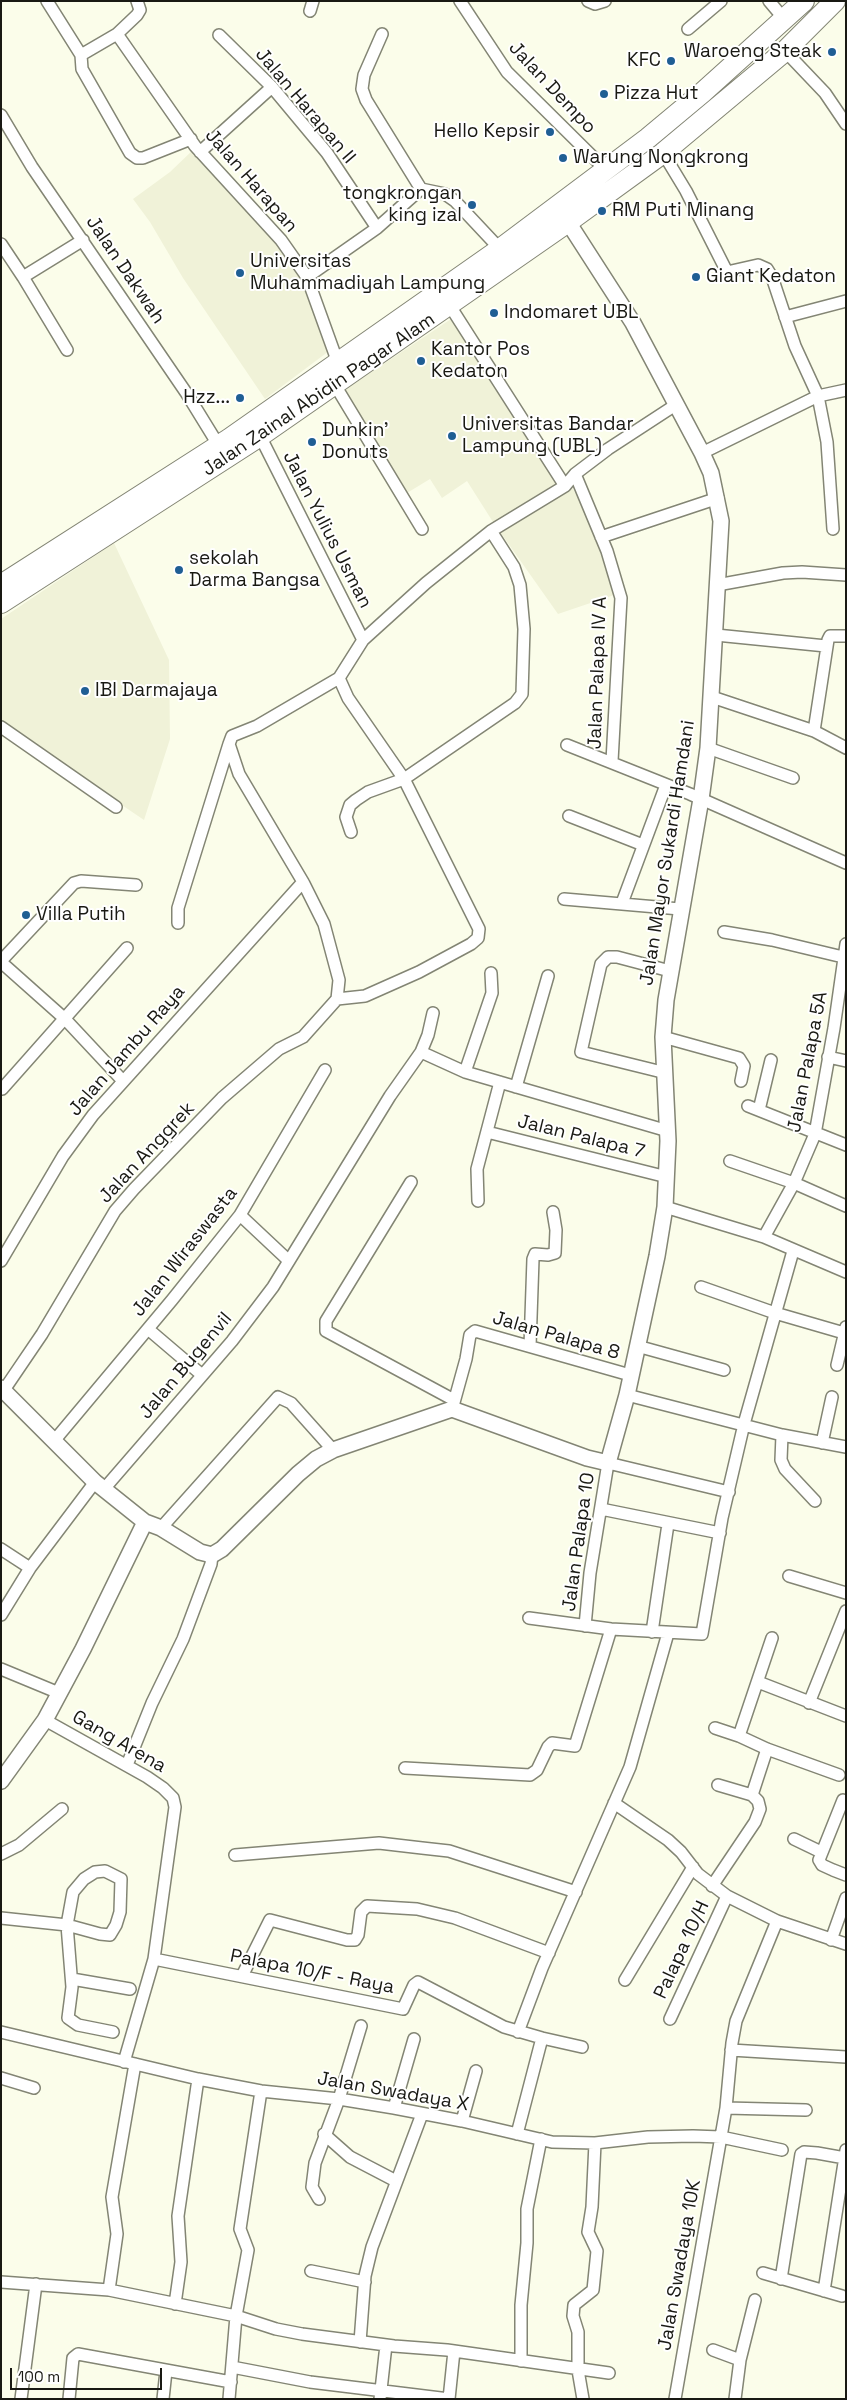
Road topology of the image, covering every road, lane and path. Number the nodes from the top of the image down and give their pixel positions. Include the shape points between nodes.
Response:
1 (47, 1) edge
2 (138, 1) edge
3 (460, 1) edge
4 (588, 1) edge
5 (605, 1) edge
6 (721, 1) edge
7 (768, 1) edge
8 (804, 1) edge
9 (835, 1) edge
10 (785, 20) junction
11 (688, 29) dead end
12 (117, 34) junction
13 (382, 34) dead end
14 (219, 35) dead end
15 (785, 52) junction
16 (81, 55) junction
17 (272, 87) junction
18 (1, 115) edge
19 (846, 124) edge
20 (191, 139) junction
21 (200, 152) junction
22 (663, 153) junction
23 (606, 170) junction
24 (421, 189) junction
25 (568, 222) junction
26 (377, 228) junction
27 (83, 240) junction
28 (1, 244) edge
29 (500, 249) junction
30 (23, 277) junction
31 (308, 277) junction
32 (846, 300) edge
33 (450, 306) junction
34 (785, 317) junction
35 (67, 350) dead end
36 (338, 363) junction
37 (335, 385) junction
38 (846, 390) edge
39 (818, 396) junction
40 (677, 404) junction
41 (260, 436) junction
42 (218, 446) junction
43 (702, 453) junction
44 (575, 474) junction
45 (565, 486) junction
46 (718, 498) junction
47 (104, 528) junction
48 (422, 528) dead end
49 (833, 528) dead end
50 (491, 531) junction
51 (601, 537) junction
52 (846, 575) edge
53 (1, 585) edge
54 (717, 585) junction
55 (1, 603) edge
56 (716, 635) junction
57 (846, 636) edge
58 (363, 640) junction
59 (826, 646) junction
60 (339, 678) junction
61 (712, 697) junction
62 (1, 727) edge
63 (814, 731) junction
64 (228, 744) junction
65 (567, 745) dead end
66 (708, 748) junction
67 (846, 748) edge
68 (612, 761) junction
69 (793, 778) dead end
70 (404, 779) junction
71 (666, 785) junction
72 (701, 799) junction
73 (116, 807) dead end
74 (570, 816) dead end
75 (350, 832) dead end
76 (643, 845) junction
77 (846, 863) edge
78 (303, 882) junction
79 (136, 886) dead end
80 (564, 899) dead end
81 (622, 903) junction
82 (680, 909) junction
83 (178, 922) dead end
84 (724, 932) dead end
85 (846, 944) edge
86 (127, 948) dead end
87 (843, 957) junction
88 (1, 962) edge
89 (670, 971) junction
90 (491, 973) dead end
91 (548, 976) dead end
92 (337, 998) junction
93 (842, 998) edge
94 (433, 1013) dead end
95 (66, 1019) junction
96 (663, 1037) junction
97 (421, 1052) junction
98 (828, 1057) junction
99 (771, 1060) dead end
100 (846, 1061) edge
101 (325, 1070) dead end
102 (466, 1072) junction
103 (666, 1073) junction
104 (122, 1081) junction
105 (740, 1081) dead end
106 (500, 1082) junction
107 (516, 1088) junction
108 (2, 1089) edge
109 (748, 1106) dead end
110 (759, 1110) junction
111 (668, 1131) junction
112 (487, 1132) junction
113 (814, 1134) junction
114 (846, 1145) edge
115 (730, 1161) dead end
116 (667, 1177) junction
117 (411, 1182) dead end
118 (794, 1183) junction
119 (478, 1201) dead end
120 (665, 1206) junction
121 (846, 1206) edge
122 (553, 1212) dead end
123 (240, 1215) junction
124 (764, 1236) junction
125 (793, 1251) junction
126 (1, 1261) edge
127 (289, 1261) junction
128 (846, 1272) edge
129 (701, 1287) dead end
130 (775, 1313) junction
131 (148, 1329) junction
132 (845, 1330) edge
133 (530, 1346) junction
134 (637, 1346) junction
135 (837, 1366) dead end
136 (724, 1370) dead end
137 (202, 1375) junction
138 (630, 1375) junction
139 (3, 1389) edge
140 (626, 1395) junction
141 (832, 1397) dead end
142 (453, 1405) junction
143 (744, 1424) junction
144 (782, 1434) junction
145 (54, 1441) junction
146 (822, 1443) junction
147 (846, 1448) edge
148 (333, 1450) junction
149 (608, 1463) junction
150 (99, 1485) junction
151 (729, 1492) junction
152 (815, 1501) dead end
153 (601, 1510) junction
154 (145, 1522) junction
155 (668, 1524) junction
156 (161, 1528) junction
157 (720, 1534) junction
158 (1, 1549) edge
159 (212, 1555) junction
160 (30, 1568) junction
161 (789, 1576) dead end
162 (846, 1593) edge
163 (846, 1611) edge
164 (1, 1615) edge
165 (529, 1618) dead end
166 (585, 1626) junction
167 (611, 1629) junction
168 (652, 1632) junction
169 (668, 1633) junction
170 (772, 1638) dead end
171 (1, 1669) edge
172 (758, 1682) junction
173 (59, 1693) junction
174 (809, 1703) junction
175 (846, 1716) edge
176 (45, 1720) junction
177 (715, 1728) dead end
178 (739, 1736) junction
179 (767, 1749) junction
180 (127, 1765) junction
181 (405, 1768) dead end
182 (838, 1775) dead end
183 (1, 1781) edge
184 (718, 1785) dead end
185 (752, 1795) junction
186 (843, 1800) dead end
187 (614, 1803) junction
188 (62, 1809) dead end
189 (794, 1839) dead end
190 (821, 1852) junction
191 (1, 1854) edge
192 (235, 1855) dead end
193 (693, 1867) junction
194 (846, 1875) edge
195 (712, 1886) junction
196 (576, 1892) junction
197 (727, 1896) junction
198 (846, 1898) edge
199 (1, 1918) edge
200 (777, 1921) junction
201 (67, 1925) junction
202 (831, 1940) junction
203 (846, 1944) edge
204 (549, 1953) junction
205 (154, 1959) junction
206 (242, 1976) junction
207 (72, 1979) junction
208 (625, 1980) dead end
209 (130, 1989) dead end
210 (670, 2019) dead end
211 (361, 2026) dead end
212 (1, 2032) edge
213 (113, 2032) dead end
214 (518, 2032) junction
215 (542, 2038) junction
216 (414, 2039) dead end
217 (582, 2047) dead end
218 (731, 2050) junction
219 (846, 2058) edge
220 (130, 2063) junction
221 (476, 2071) dead end
222 (1, 2078) edge
223 (198, 2079) junction
224 (34, 2088) dead end
225 (261, 2091) junction
226 (339, 2099) junction
227 (394, 2108) junction
228 (726, 2108) junction
229 (806, 2110) dead end
230 (422, 2114) junction
231 (462, 2121) junction
232 (324, 2134) junction
233 (517, 2134) junction
234 (721, 2137) junction
235 (541, 2139) junction
236 (595, 2143) junction
237 (782, 2150) dead end
238 (845, 2154) edge
239 (396, 2181) junction
240 (319, 2199) dead end
241 (311, 2271) dead end
242 (763, 2273) dead end
243 (781, 2278) junction
244 (1, 2282) edge
245 (365, 2282) junction
246 (36, 2284) junction
247 (109, 2290) junction
248 (824, 2291) junction
249 (842, 2296) dead end
250 (755, 2300) dead end
251 (175, 2304) junction
252 (236, 2316) junction
253 (360, 2342) junction
254 (386, 2345) junction
255 (713, 2350) dead end
256 (454, 2351) junction
257 (740, 2360) junction
258 (520, 2361) junction
259 (232, 2367) junction
260 (578, 2370) junction
261 (166, 2371) junction
262 (609, 2373) dead end
263 (231, 2382) junction
264 (380, 2394) edge
265 (21, 2399) edge
266 (70, 2399) edge
267 (163, 2399) edge
268 (229, 2399) edge
269 (449, 2399) edge
270 (583, 2399) edge
271 (674, 2399) edge
272 (735, 2399) edge

1 - 16 street
2 - 12 street via 140,10 137,15
3 - 23 street, Jalan Dempo via 507,72
4 - 5 street via 595,4
6 - 11 street
7 - 10 street
8 - 10 highway, Jalan Zainal Abidin Pagar Alam
9 - 15 highway, Jalan Zainal Abidin Pagar Alam
10 - 23 highway, Jalan Zainal Abidin Pagar Alam
12 - 16 street
12 - 20 street, Jalan Harapan
13 - 24 street via 364,75 362,89
14 - 17 street, Jalan Harapan II
15 - 19 street via 824,93
15 - 22 highway, Jalan Zainal Abidin Pagar Alam
16 - 20 street via 82,69 133,156 142,158
17 - 21 street
17 - 26 street, Jalan Harapan II via 327,153
18 - 27 street, Jalan Dakwah via 32,167
20 - 21 street, Jalan Harapan
21 - 31 street, Jalan Harapan via 281,240
22 - 25 highway, Jalan Zainal Abidin Pagar Alam
22 - 34 street via 728,272 758,265 767,269
23 - 29 highway, Jalan Zainal Abidin Pagar Alam
24 - 26 street
24 - 29 street via 445,194
25 - 33 highway, Jalan Zainal Abidin Pagar Alam
25 - 40 street, Jalan Mayor Sukardi Hamdani via 633,323
26 - 31 street
27 - 30 street
27 - 42 street, Jalan Dakwah via 187,394
28 - 30 street
29 - 36 highway, Jalan Zainal Abidin Pagar Alam
30 - 35 street
31 - 36 street, Jalan Harapan
32 - 34 street
33 - 37 highway, Jalan Zainal Abidin Pagar Alam
33 - 45 street
34 - 39 street
36 - 42 highway, Jalan Zainal Abidin Pagar Alam
37 - 41 highway, Jalan Zainal Abidin Pagar Alam
37 - 48 street
38 - 39 street
39 - 43 street
39 - 49 street via 827,442
40 - 43 street, Jalan Mayor Sukardi Hamdani
40 - 44 street
41 - 47 highway, Jalan Zainal Abidin Pagar Alam
41 - 58 street, Jalan Yulius Usman
42 - 47 highway, Jalan Zainal Abidin Pagar Alam
43 - 46 street, Jalan Mayor Sukardi Hamdani
44 - 45 street
44 - 51 street, Jalan Palapa IV A
45 - 50 street
46 - 51 street
46 - 54 street, Jalan Mayor Sukardi Hamdani via 722,540
47 - 53 highway, Jalan Zainal Abidin Pagar Alam
47 - 55 highway, Jalan Zainal Abidin Pagar Alam
50 - 58 street via 426,583
50 - 70 street via 514,567 520,585 524,629 522,694 515,703
51 - 68 street, Jalan Palapa IV A via 620,590 622,608
52 - 54 street via 783,573
54 - 56 street, Jalan Mayor Sukardi Hamdani
56 - 59 street
56 - 61 street, Jalan Mayor Sukardi Hamdani
57 - 59 street via 830,636
58 - 60 street
59 - 63 street
60 - 64 street via 257,726 236,733
60 - 70 street via 348,698
61 - 63 street
61 - 66 street, Jalan Mayor Sukardi Hamdani
62 - 73 street
63 - 67 street
64 - 78 street via 239,774
64 - 83 street via 178,908
65 - 68 street
66 - 69 street
66 - 72 street, Jalan Mayor Sukardi Hamdani
68 - 71 street
70 - 75 street via 368,792 350,804 346,817
70 - 92 street via 479,930 478,938 419,972 365,996
71 - 72 street
71 - 76 street
72 - 77 street
72 - 82 street, Jalan Mayor Sukardi Hamdani
74 - 76 street
76 - 81 street
78 - 92 street via 324,924 339,980
78 - 104 street, Jalan Jambu Raya
79 - 88 street via 74,883
80 - 81 street
81 - 82 street
82 - 89 street, Jalan Mayor Sukardi Hamdani
84 - 87 street
85 - 87 street, Jalan Palapa 5A
86 - 95 street
87 - 93 street, Jalan Palapa 5A
88 - 95 street
89 - 96 street, Jalan Mayor Sukardi Hamdani
89 - 103 street via 608,957 601,964 581,1052
90 - 102 street via 492,993
91 - 107 street
92 - 139 street, Jalan Anggrek via 302,1037 279,1049 222,1098 134,1189 116,1211 42,1334
93 - 98 street, Jalan Palapa 5A
94 - 97 street, Jalan Bugenvil
95 - 104 street
95 - 108 street
96 - 103 street, Jalan Mayor Sukardi Hamdani
96 - 105 street via 739,1058 744,1066
97 - 102 street
97 - 127 street, Jalan Bugenvil via 390,1096
98 - 100 street
98 - 113 street, Jalan Palapa 5A
99 - 110 street
101 - 123 street, Jalan Wiraswasta
102 - 106 street
103 - 111 street, Jalan Mayor Sukardi Hamdani
104 - 126 street, Jalan Jambu Raya via 63,1156
106 - 107 street
106 - 112 street
107 - 111 street
109 - 110 street
110 - 113 street
111 - 116 street, Jalan Mayor Sukardi Hamdani
112 - 116 street, Jalan Palapa 7
112 - 119 street via 477,1169
113 - 114 street
113 - 118 street, Jalan Palapa 5A
115 - 118 street
116 - 120 street, Jalan Mayor Sukardi Hamdani
117 - 142 street via 326,1321 326,1331
118 - 121 street
118 - 124 street, Jalan Palapa 5A
120 - 124 street
120 - 134 street, Jalan Mayor Sukardi Hamdani
122 - 133 street via 555,1253 535,1254 533,1259
123 - 127 street
123 - 131 street, Jalan Wiraswasta
124 - 125 street
125 - 128 street
125 - 130 street
127 - 137 street, Jalan Bugenvil via 255,1312
129 - 130 street
130 - 132 street
130 - 143 street
131 - 137 street
131 - 145 street, Jalan Wiraswasta
132 - 135 street
133 - 138 street, Jalan Palapa 8
133 - 142 street, Jalan Palapa 8 via 472,1332
134 - 136 street
134 - 138 street, Jalan Mayor Sukardi Hamdani
137 - 150 street, Jalan Bugenvil
138 - 140 street, Jalan Mayor Sukardi Hamdani
139 - 145 street
140 - 143 street
140 - 149 street, Jalan Mayor Sukardi Hamdani
141 - 146 street
142 - 148 street
142 - 149 street via 587,1458
143 - 144 street
143 - 151 street
144 - 146 street
144 - 152 street via 784,1469
145 - 150 street
146 - 147 street
148 - 156 street via 291,1403 278,1397
148 - 159 street via 307,1466
149 - 151 street
149 - 153 street, Jalan Palapa 10
150 - 154 street
150 - 160 street, Jalan Bugenvil
151 - 157 street
153 - 155 street
153 - 166 street, Jalan Palapa 10
154 - 156 street
154 - 173 street
155 - 157 street
155 - 168 street
156 - 159 street via 200,1552
157 - 169 street via 702,1634
158 - 160 street
159 - 180 street via 212,1564 183,1639
160 - 164 street, Jalan Bugenvil
161 - 162 street
163 - 174 street
165 - 166 street
166 - 167 street
167 - 168 street
167 - 181 street via 575,1746 552,1743 538,1770 530,1776
168 - 169 street
169 - 187 street via 630,1767
170 - 172 street
171 - 173 street
172 - 174 street
172 - 178 street
173 - 176 street
174 - 175 street
176 - 180 street, Gang Arena
176 - 183 street
177 - 178 street
178 - 179 street
179 - 182 street
179 - 185 street
180 - 205 street, Gang Arena via 163,1788 173,1798 175,1807
184 - 185 street
185 - 195 street via 758,1801 760,1814
186 - 190 street
187 - 193 street via 668,1840
187 - 196 street
188 - 191 street via 19,1845
189 - 190 street
190 - 194 street via 818,1860 822,1865
192 - 196 street via 379,1843 450,1851
193 - 195 street
193 - 208 street
195 - 197 street
196 - 204 street
197 - 200 street
197 - 210 street, Palapa 10/H
198 - 202 street
199 - 201 street
200 - 202 street
200 - 218 street, Jalan Swadaya 10K via 736,2021
201 - 201 street via 110,1935 120,1912 121,1879 105,1871 95,1872 84,1879 73,1892
201 - 207 street
202 - 203 street
204 - 206 street via 455,1918 417,1909 367,1906 361,1912 355,1940 270,1920
204 - 214 street
205 - 206 street, Palapa 10/F - Raya
205 - 220 street
206 - 214 street, Palapa 10/F - Raya via 403,2009 418,1982
207 - 209 street
207 - 213 street via 70,2021 78,2026
211 - 226 street
212 - 220 street, Jalan Swadaya X
214 - 215 street, Palapa 10/F - Raya
215 - 217 street, Palapa 10/F - Raya
215 - 233 street
216 - 227 street
218 - 219 street
218 - 228 street, Jalan Swadaya 10K
220 - 223 street, Jalan Swadaya X
220 - 247 street via 112,2197 117,2234
221 - 231 street
222 - 224 street
223 - 225 street, Jalan Swadaya X
223 - 251 street via 178,2216 181,2262
225 - 226 street, Jalan Swadaya X
225 - 252 street via 240,2230 248,2250
226 - 227 street, Jalan Swadaya X
226 - 232 street
227 - 230 street, Jalan Swadaya X
228 - 229 street
228 - 234 street, Jalan Swadaya 10K
230 - 231 street, Jalan Swadaya X
230 - 239 street
231 - 233 street, Jalan Swadaya X
232 - 239 street via 350,2157
232 - 240 street via 312,2183
233 - 235 street, Jalan Swadaya X
234 - 236 street, Jalan Swadaya X via 648,2137
234 - 237 street, Jalan Swadaya X
234 - 271 street, Jalan Swadaya 10K
235 - 236 street, Jalan Swadaya X
235 - 258 street via 527,2203 528,2243 520,2305
236 - 260 street via 588,2232 597,2251 592,2290 574,2305
238 - 243 street via 804,2152 799,2157
238 - 248 street
239 - 245 street via 372,2247
241 - 245 street
242 - 243 street
243 - 248 street
244 - 246 street
245 - 253 street
246 - 247 street
246 - 265 street
247 - 251 street
248 - 249 street
250 - 257 street
251 - 252 street
252 - 253 street via 276,2329
252 - 259 street
253 - 254 street
254 - 256 street
254 - 264 street
255 - 257 street
256 - 258 street
256 - 269 street
257 - 272 street
258 - 260 street
259 - 263 street
259 - 264 street
260 - 262 street
260 - 270 street
261 - 263 street
261 - 266 street via 78,2354 73,2358
261 - 267 street
263 - 268 street
264 - 269 street

